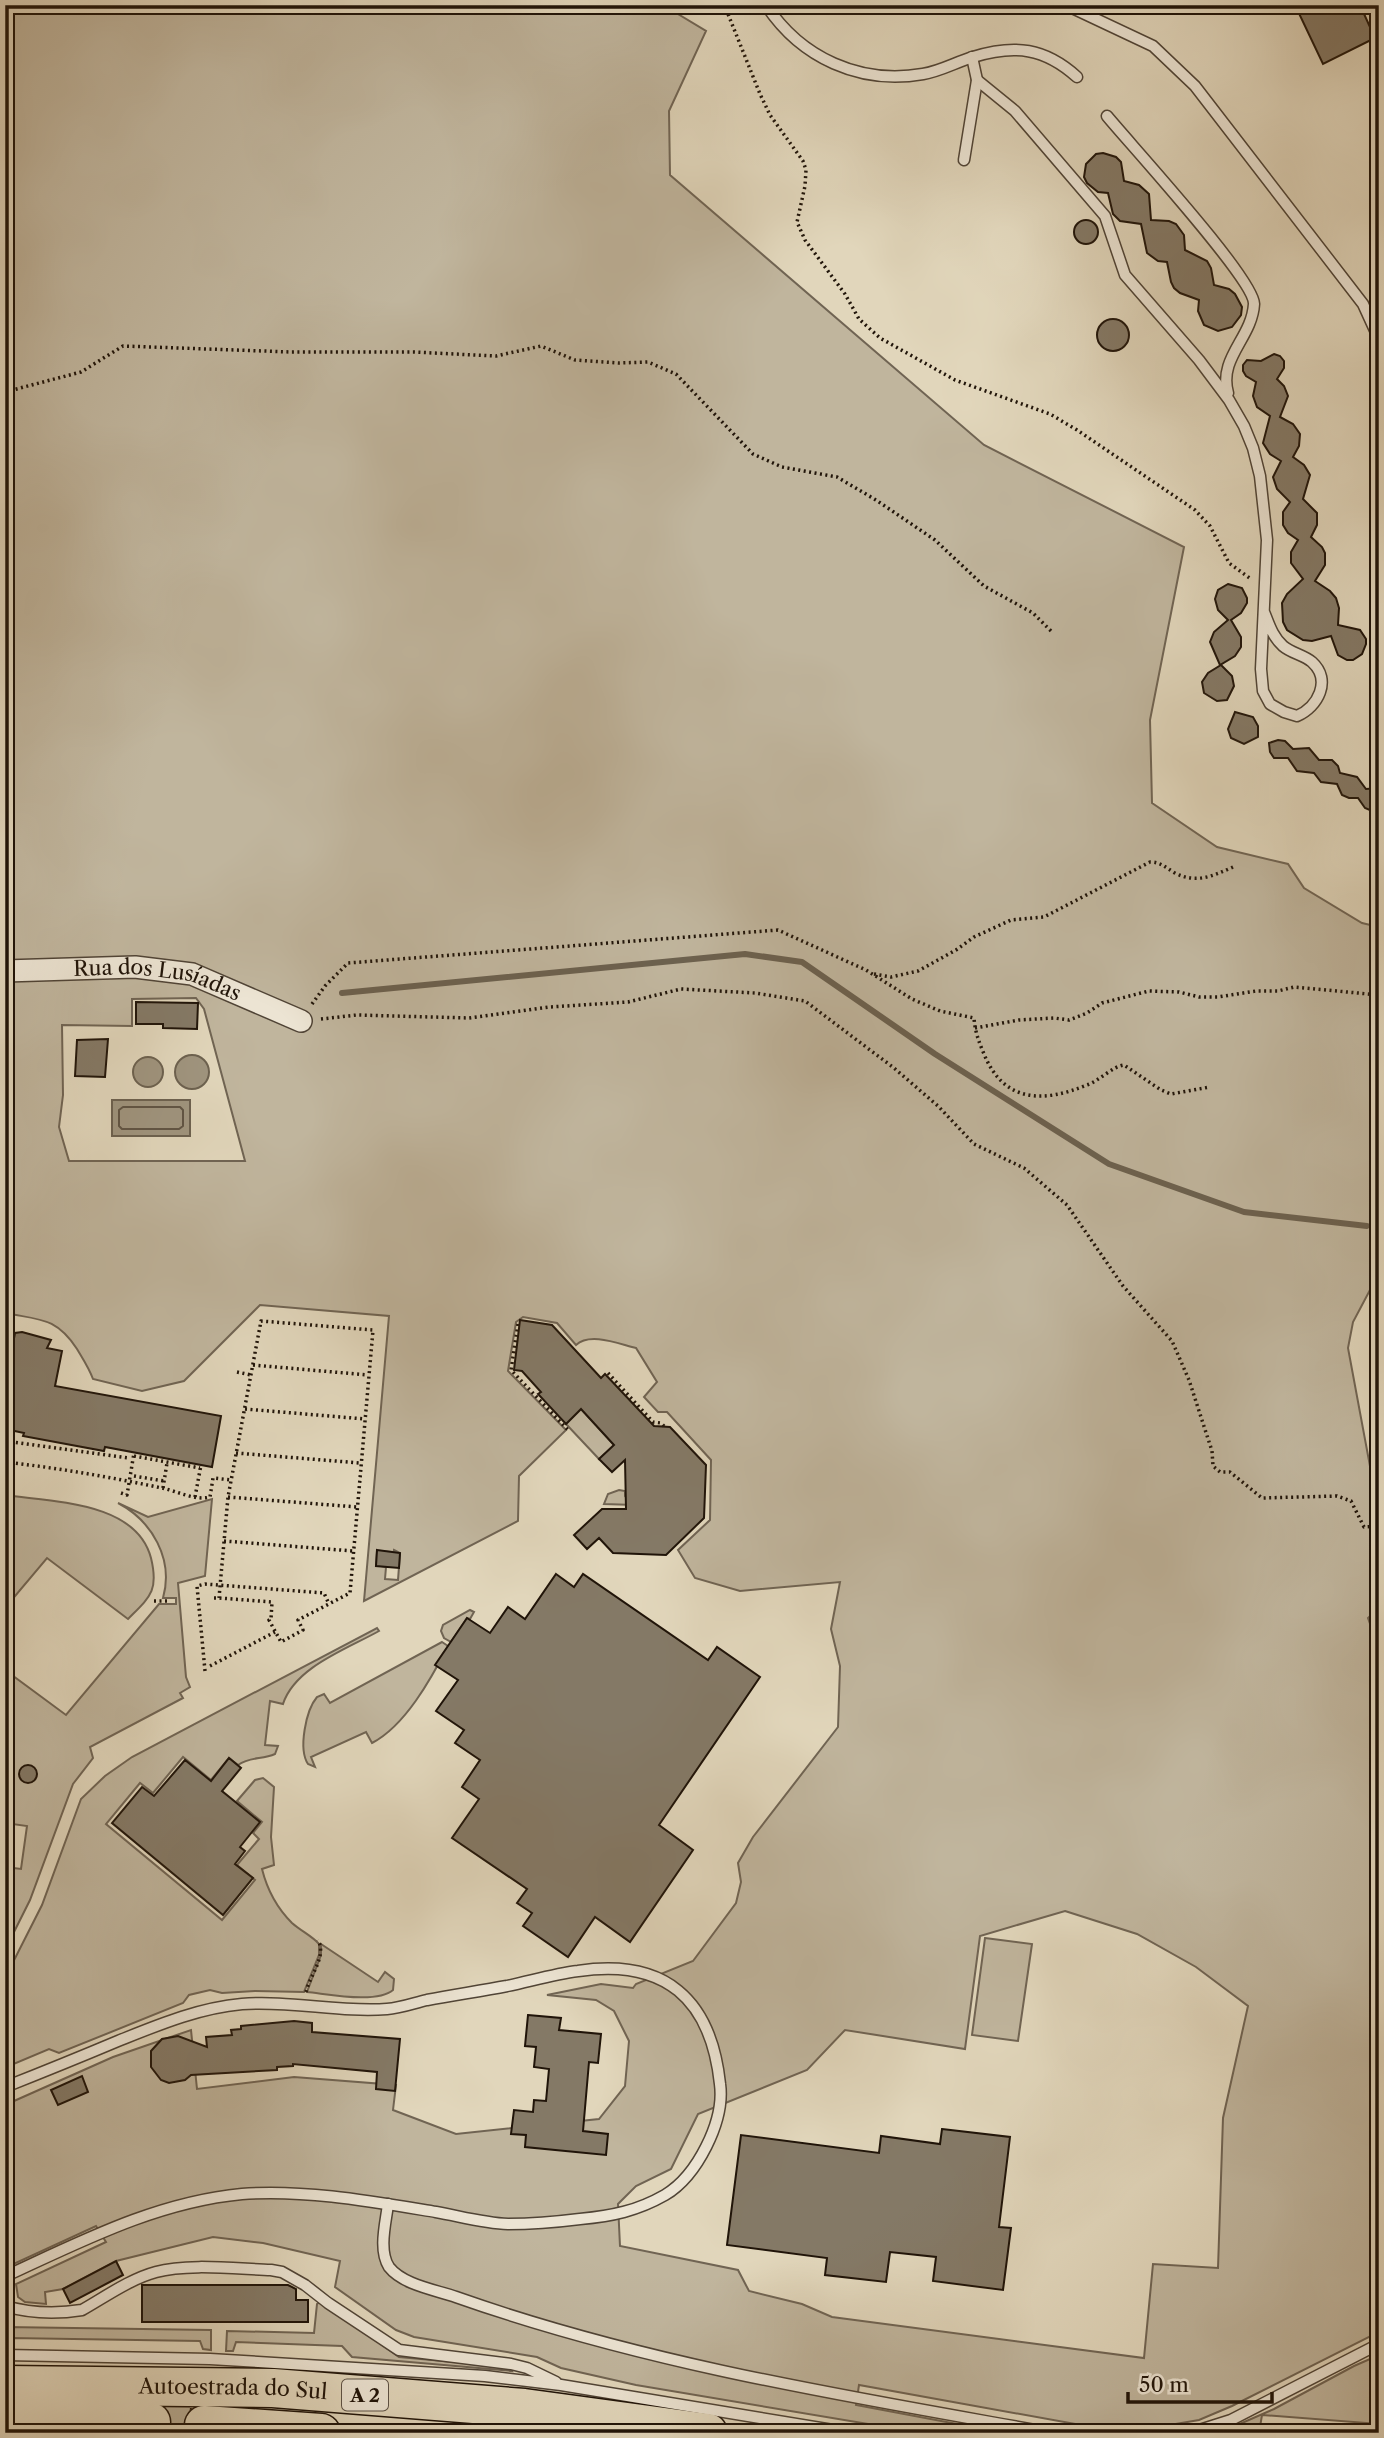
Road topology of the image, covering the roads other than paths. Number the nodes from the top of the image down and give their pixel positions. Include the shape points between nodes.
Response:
1 (766, 5) edge
2 (1066, 5) edge
3 (972, 57) junction
4 (1077, 77) dead end
5 (977, 80) junction
6 (1107, 116) dead end
7 (964, 160) dead end
8 (1379, 339) edge
9 (1229, 400) junction
10 (1264, 611) junction
11 (5, 971) edge
12 (301, 1021) road end
13 (5, 2087) edge
14 (388, 2204) junction
15 (6, 2276) edge
16 (5, 2305) edge
17 (1379, 2344) edge
18 (5, 2355) edge
19 (5, 2385) edge
20 (561, 2385) junction
21 (5, 2422) edge
22 (150, 2423) tunnel mouth
23 (204, 2426) tunnel mouth
24 (321, 2433) edge
25 (708, 2433) edge
26 (850, 2433) edge
27 (1052, 2433) edge
28 (1190, 2433) edge

1 - 3 lane via 810,52 859,73 888,77 921,74
2 - 8 lane via 1153,46 1195,86 1363,304
3 - 4 lane via 1020,49 1041,52
3 - 5 lane
5 - 7 lane
5 - 9 lane via 1015,111 1105,216 1125,275
6 - 9 lane via 1249,288 1254,302 1247,332 1226,368
9 - 10 lane via 1253,447 1260,476 1267,540
10 - 10 lane via 1263,691 1270,704 1297,716 1320,695 1320,670 1284,646 1271,632
11 - 12 street, Rua dos Lusíadas via 135,967 192,974
13 - 14 lane via 169,2021 241,2004 387,2009 540,1977 610,1969 637,1970 664,1980 699,2012 717,2058 722,2095 718,2118 701,2155 670,2192 615,2216 505,2224
14 - 15 lane via 298,2194 243,2194 185,2203 124,2223
14 - 27 lane via 384,2250 389,2266 402,2278 484,2307 708,2370
16 - 20 lane via 71,2312 158,2271 271,2270 292,2277 399,2350 511,2364
17 - 28 lane via 1231,2420
18 - 20 lane via 276,2362
19 - 25 highway, Autoestrada do Sul / A 2 via 273,2388 524,2408
20 - 26 lane
21 - 22 highway
23 - 24 highway

